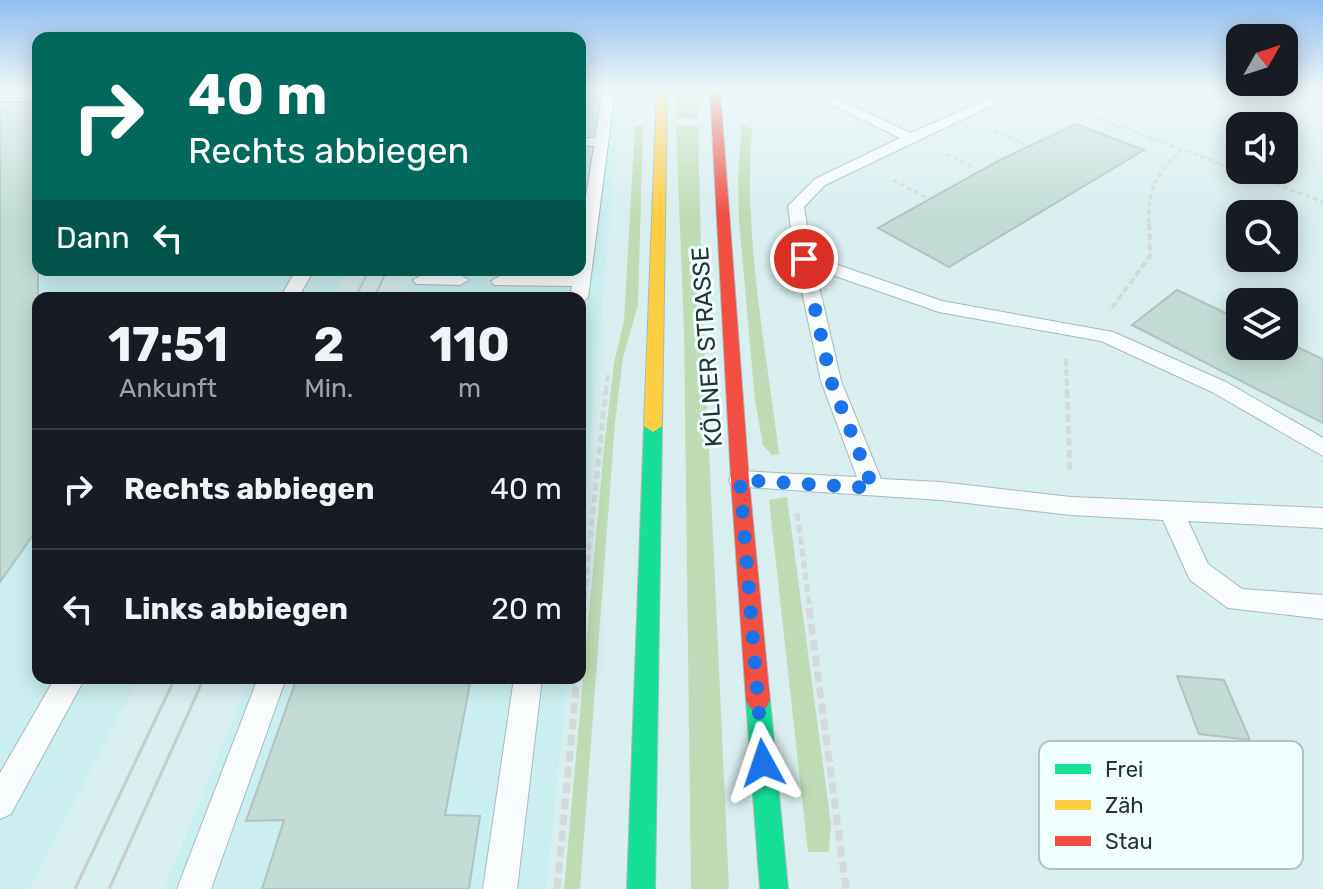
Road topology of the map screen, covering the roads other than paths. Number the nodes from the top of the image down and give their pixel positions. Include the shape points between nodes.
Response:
1 (603, 131) edge
2 (661, 131) edge
3 (720, 131) edge
4 (897, 131) edge
5 (922, 131) edge
6 (909, 137) junction
7 (586, 142) edge
8 (601, 142) junction
9 (586, 253) edge
10 (804, 259) junction
11 (460, 280) dead end
12 (500, 281) dead end
13 (421, 283) edge
14 (581, 290) edge
15 (1323, 448) edge
16 (740, 480) junction
17 (873, 488) junction
18 (1171, 511) junction
19 (1323, 518) edge
20 (1323, 607) edge
21 (68, 684) edge
22 (270, 684) edge
23 (527, 684) edge
24 (0, 803) edge
25 (194, 889) edge
26 (500, 889) edge
27 (641, 889) edge
28 (774, 889) edge

1 - 8 lane
2 - 27 main road, KÖLNER STRASSE
3 - 16 main road, KÖLNER STRASSE
4 - 6 lane
5 - 6 lane
6 - 10 lane via 820,182 796,206
7 - 8 lane
8 - 9 lane
10 - 15 lane via 939,306 1106,336 1219,387
10 - 17 lane via 831,381
11 - 13 lane
12 - 14 lane
16 - 17 lane
16 - 28 main road, KÖLNER STRASSE
17 - 18 lane
18 - 19 lane
18 - 20 lane via 1199,572 1237,600
21 - 24 lane
22 - 25 lane
23 - 26 lane

